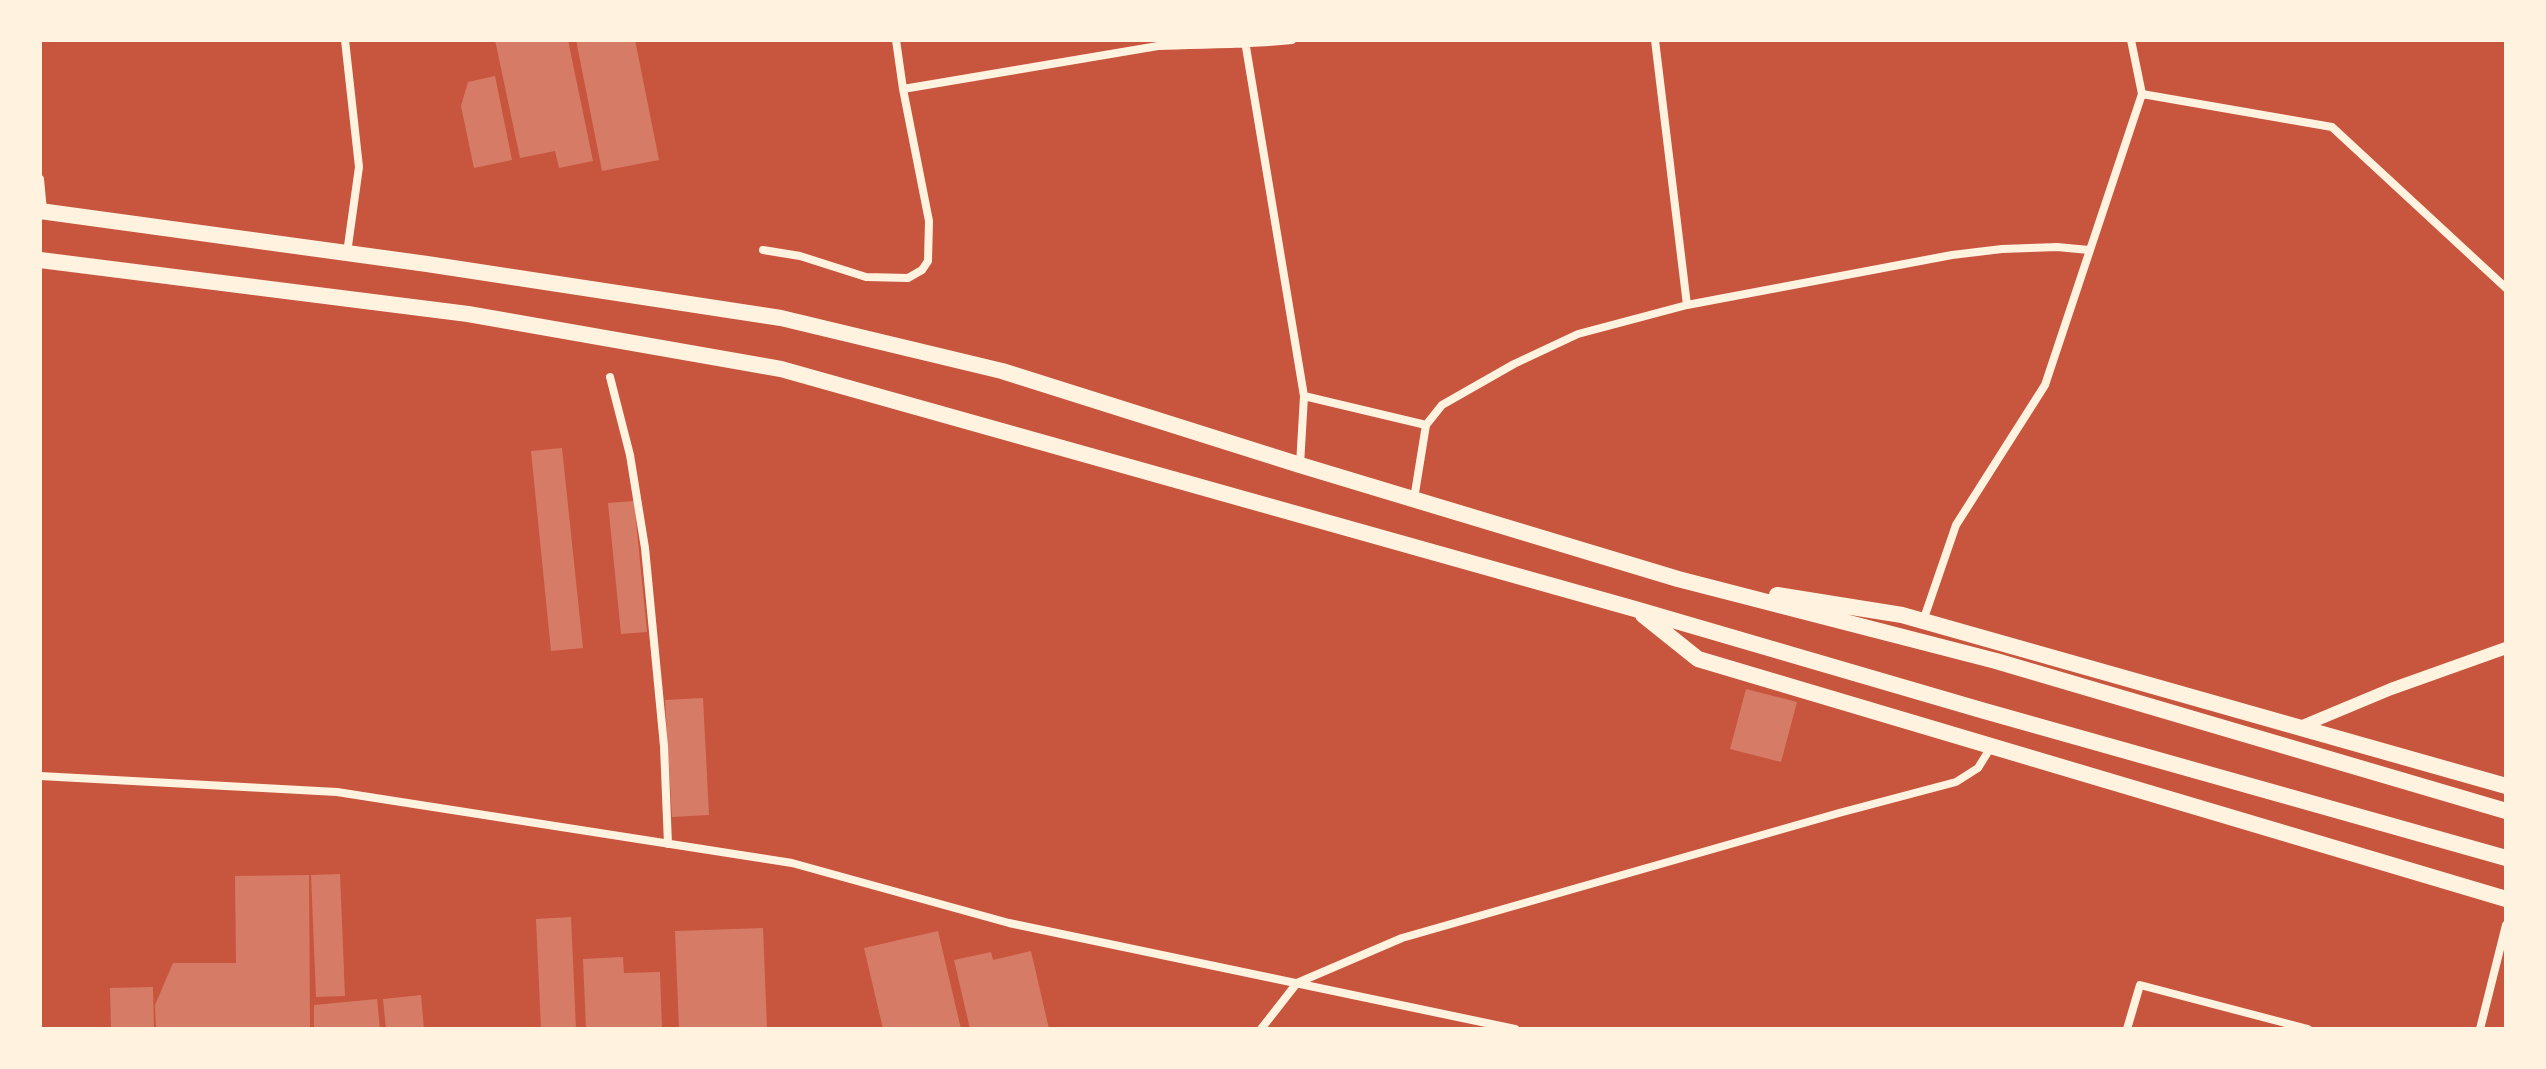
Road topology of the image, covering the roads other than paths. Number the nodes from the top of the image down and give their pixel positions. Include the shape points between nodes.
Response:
1 (345, 40) edge
2 (896, 40) edge
3 (1292, 40) edge
4 (1655, 40) edge
5 (2131, 40) edge
6 (1245, 43) edge
7 (903, 89) junction
8 (2142, 94) junction
9 (40, 179) edge
10 (42, 211) edge
11 (763, 250) dead end
12 (2089, 250) junction
13 (347, 253) junction
14 (40, 260) edge
15 (2506, 288) edge
16 (1687, 305) junction
17 (610, 377) dead end
18 (1304, 396) junction
19 (1426, 425) junction
20 (1300, 465) junction
21 (1414, 499) junction
22 (1678, 579) junction
23 (1635, 609) junction
24 (1923, 621) junction
25 (2506, 648) edge
26 (2300, 727) junction
27 (1991, 746) junction
28 (40, 776) edge
29 (2506, 786) edge
30 (2506, 811) edge
31 (668, 844) junction
32 (2506, 858) edge
33 (2506, 899) edge
34 (2506, 925) edge
35 (1297, 983) junction
36 (1261, 1029) edge
37 (1515, 1029) edge
38 (2127, 1029) edge
39 (2308, 1029) edge
40 (2480, 1029) edge

1 - 13 street via 359,167
2 - 7 street
3 - 6 street
4 - 16 street
5 - 8 street
6 - 7 street via 1158,46
6 - 18 street
7 - 11 street via 929,221 928,261 922,270 908,278 866,277
8 - 12 street
8 - 15 street via 2332,127
9 - 10 street
10 - 13 highway
12 - 16 street via 2002,249 1952,255
12 - 24 street via 2045,385 1956,525
13 - 20 highway via 781,318 1002,371
14 - 23 highway via 468,314 781,369
16 - 19 street via 1578,334 1442,405
17 - 31 street via 645,548
18 - 19 street
18 - 20 street
19 - 21 street
20 - 21 highway
21 - 22 highway
22 - 24 highway
22 - 30 highway via 1996,661
23 - 27 highway via 1698,659
23 - 32 highway
24 - 26 highway
25 - 26 street
26 - 29 highway
27 - 33 highway
27 - 35 street via 1978,768 1956,782 1402,938
28 - 31 street via 337,792
31 - 35 street via 792,863 1009,923
34 - 40 street
35 - 36 street
35 - 37 street
38 - 39 street via 2140,985

